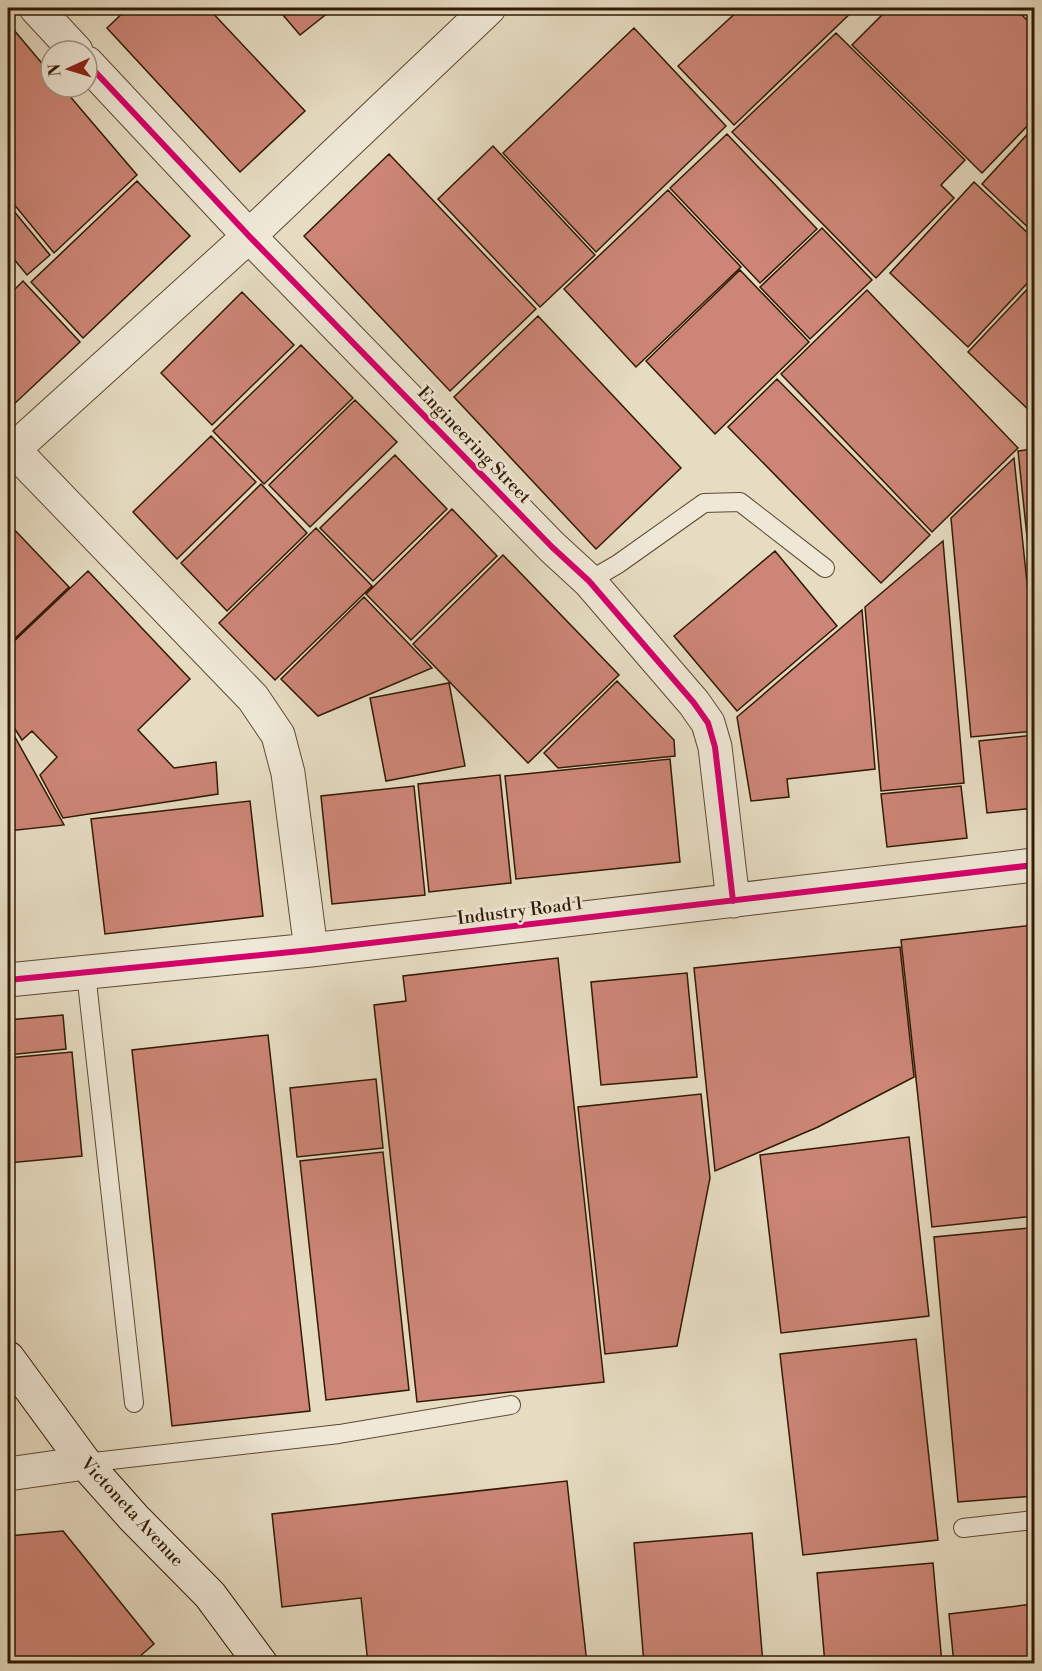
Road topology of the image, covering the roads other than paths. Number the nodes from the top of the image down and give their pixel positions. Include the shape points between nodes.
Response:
1 (36, 8) edge
2 (489, 8) edge
3 (65, 39) edge
4 (99, 76) edge
5 (249, 236) junction
6 (10, 447) edge
7 (825, 568) dead end
8 (589, 582) junction
9 (1035, 865) edge
10 (733, 902) junction
11 (311, 950) junction
12 (86, 973) junction
13 (8, 980) edge
14 (8, 1358) edge
15 (134, 1403) dead end
16 (511, 1405) dead end
17 (85, 1463) junction
18 (8, 1474) edge
19 (1035, 1520) edge
20 (963, 1528) dead end
21 (261, 1664) edge

1 - 3 street
2 - 5 street
4 - 5 street, Engineering Street
5 - 6 street
5 - 8 street, Engineering Street
6 - 11 street via 253,698 278,735 288,773
7 - 8 lane via 740,502 728,502 704,504
8 - 10 street, Engineering Street via 708,723 715,747
9 - 10 street, Industry Road 1
10 - 11 street, Industry Road 1
11 - 12 street, Industry Road 1
12 - 13 street, Industry Road 1
12 - 15 lane
14 - 17 street, Victoneta Avenue
16 - 17 lane via 339,1434
17 - 18 street
17 - 21 street, Victoneta Avenue via 210,1595
19 - 20 lane

